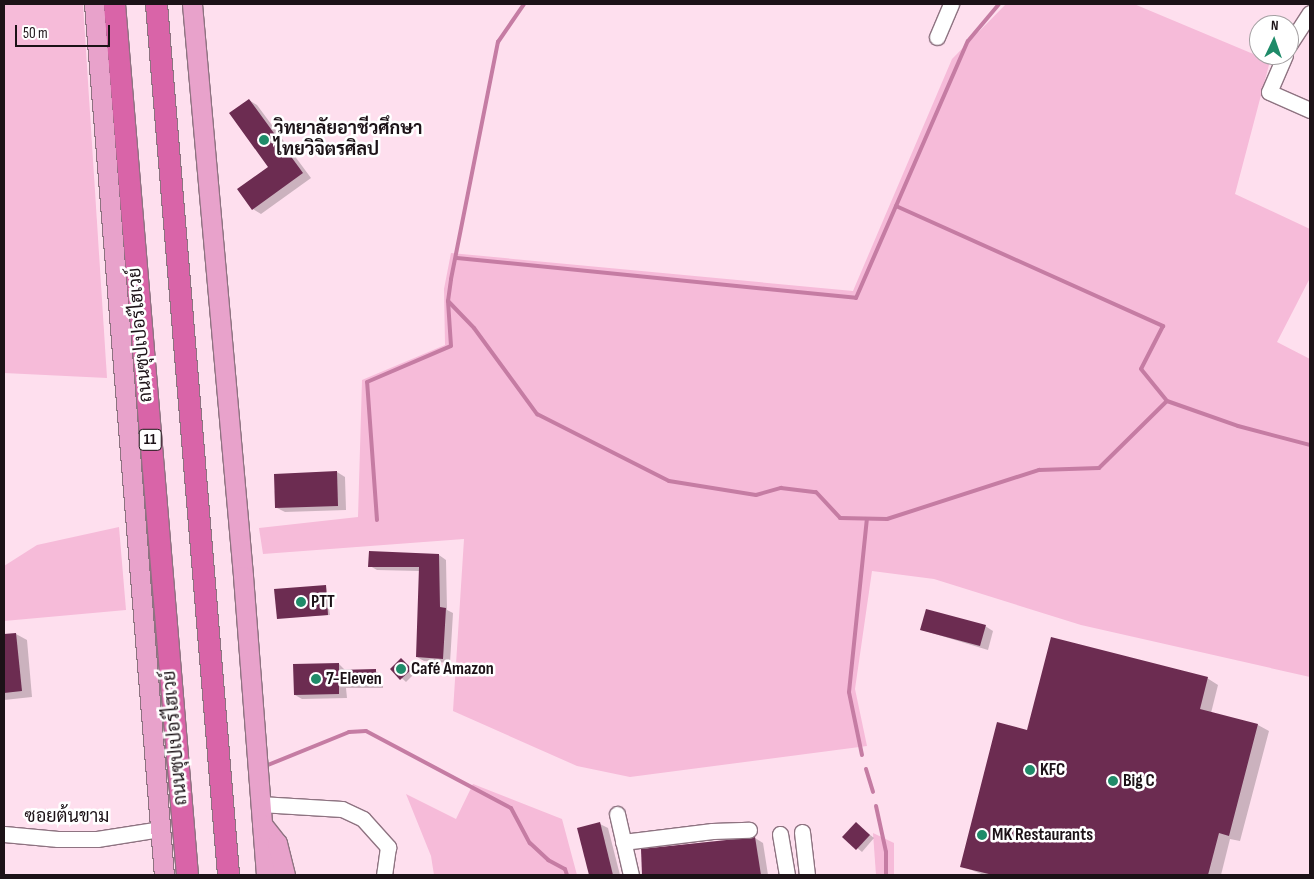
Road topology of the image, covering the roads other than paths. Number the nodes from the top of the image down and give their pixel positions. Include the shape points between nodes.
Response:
1 (94, 4) edge
2 (192, 4) edge
3 (951, 4) edge
4 (157, 7) edge
5 (113, 10) edge
6 (1310, 13) edge
7 (1299, 30) edge
8 (938, 37) dead end
9 (1281, 65) edge
10 (1310, 110) edge
11 (260, 804) junction
12 (617, 814) dead end
13 (262, 824) junction
14 (161, 829) junction
15 (749, 830) dead end
16 (802, 832) dead end
17 (4, 834) edge
18 (780, 834) dead end
19 (623, 842) junction
20 (164, 875) edge
21 (187, 875) edge
22 (228, 875) edge
23 (266, 875) edge
24 (285, 875) edge
25 (384, 875) edge
26 (631, 875) edge
27 (787, 875) edge
28 (807, 875) edge

1 - 14 main road
2 - 11 main road
3 - 8 street
4 - 22 highway
5 - 21 highway, ถนนซุปเปอร์ไฮเวย์ / 11
6 - 7 street
9 - 10 street via 1269,92
11 - 13 main road
11 - 25 street via 342,809 364,819 388,847
12 - 19 street
13 - 23 main road
13 - 24 main road via 277,843
14 - 17 street, ซอยต้นขาม via 97,839
14 - 20 main road
15 - 19 street via 712,831
16 - 28 street
18 - 27 street
19 - 26 street

